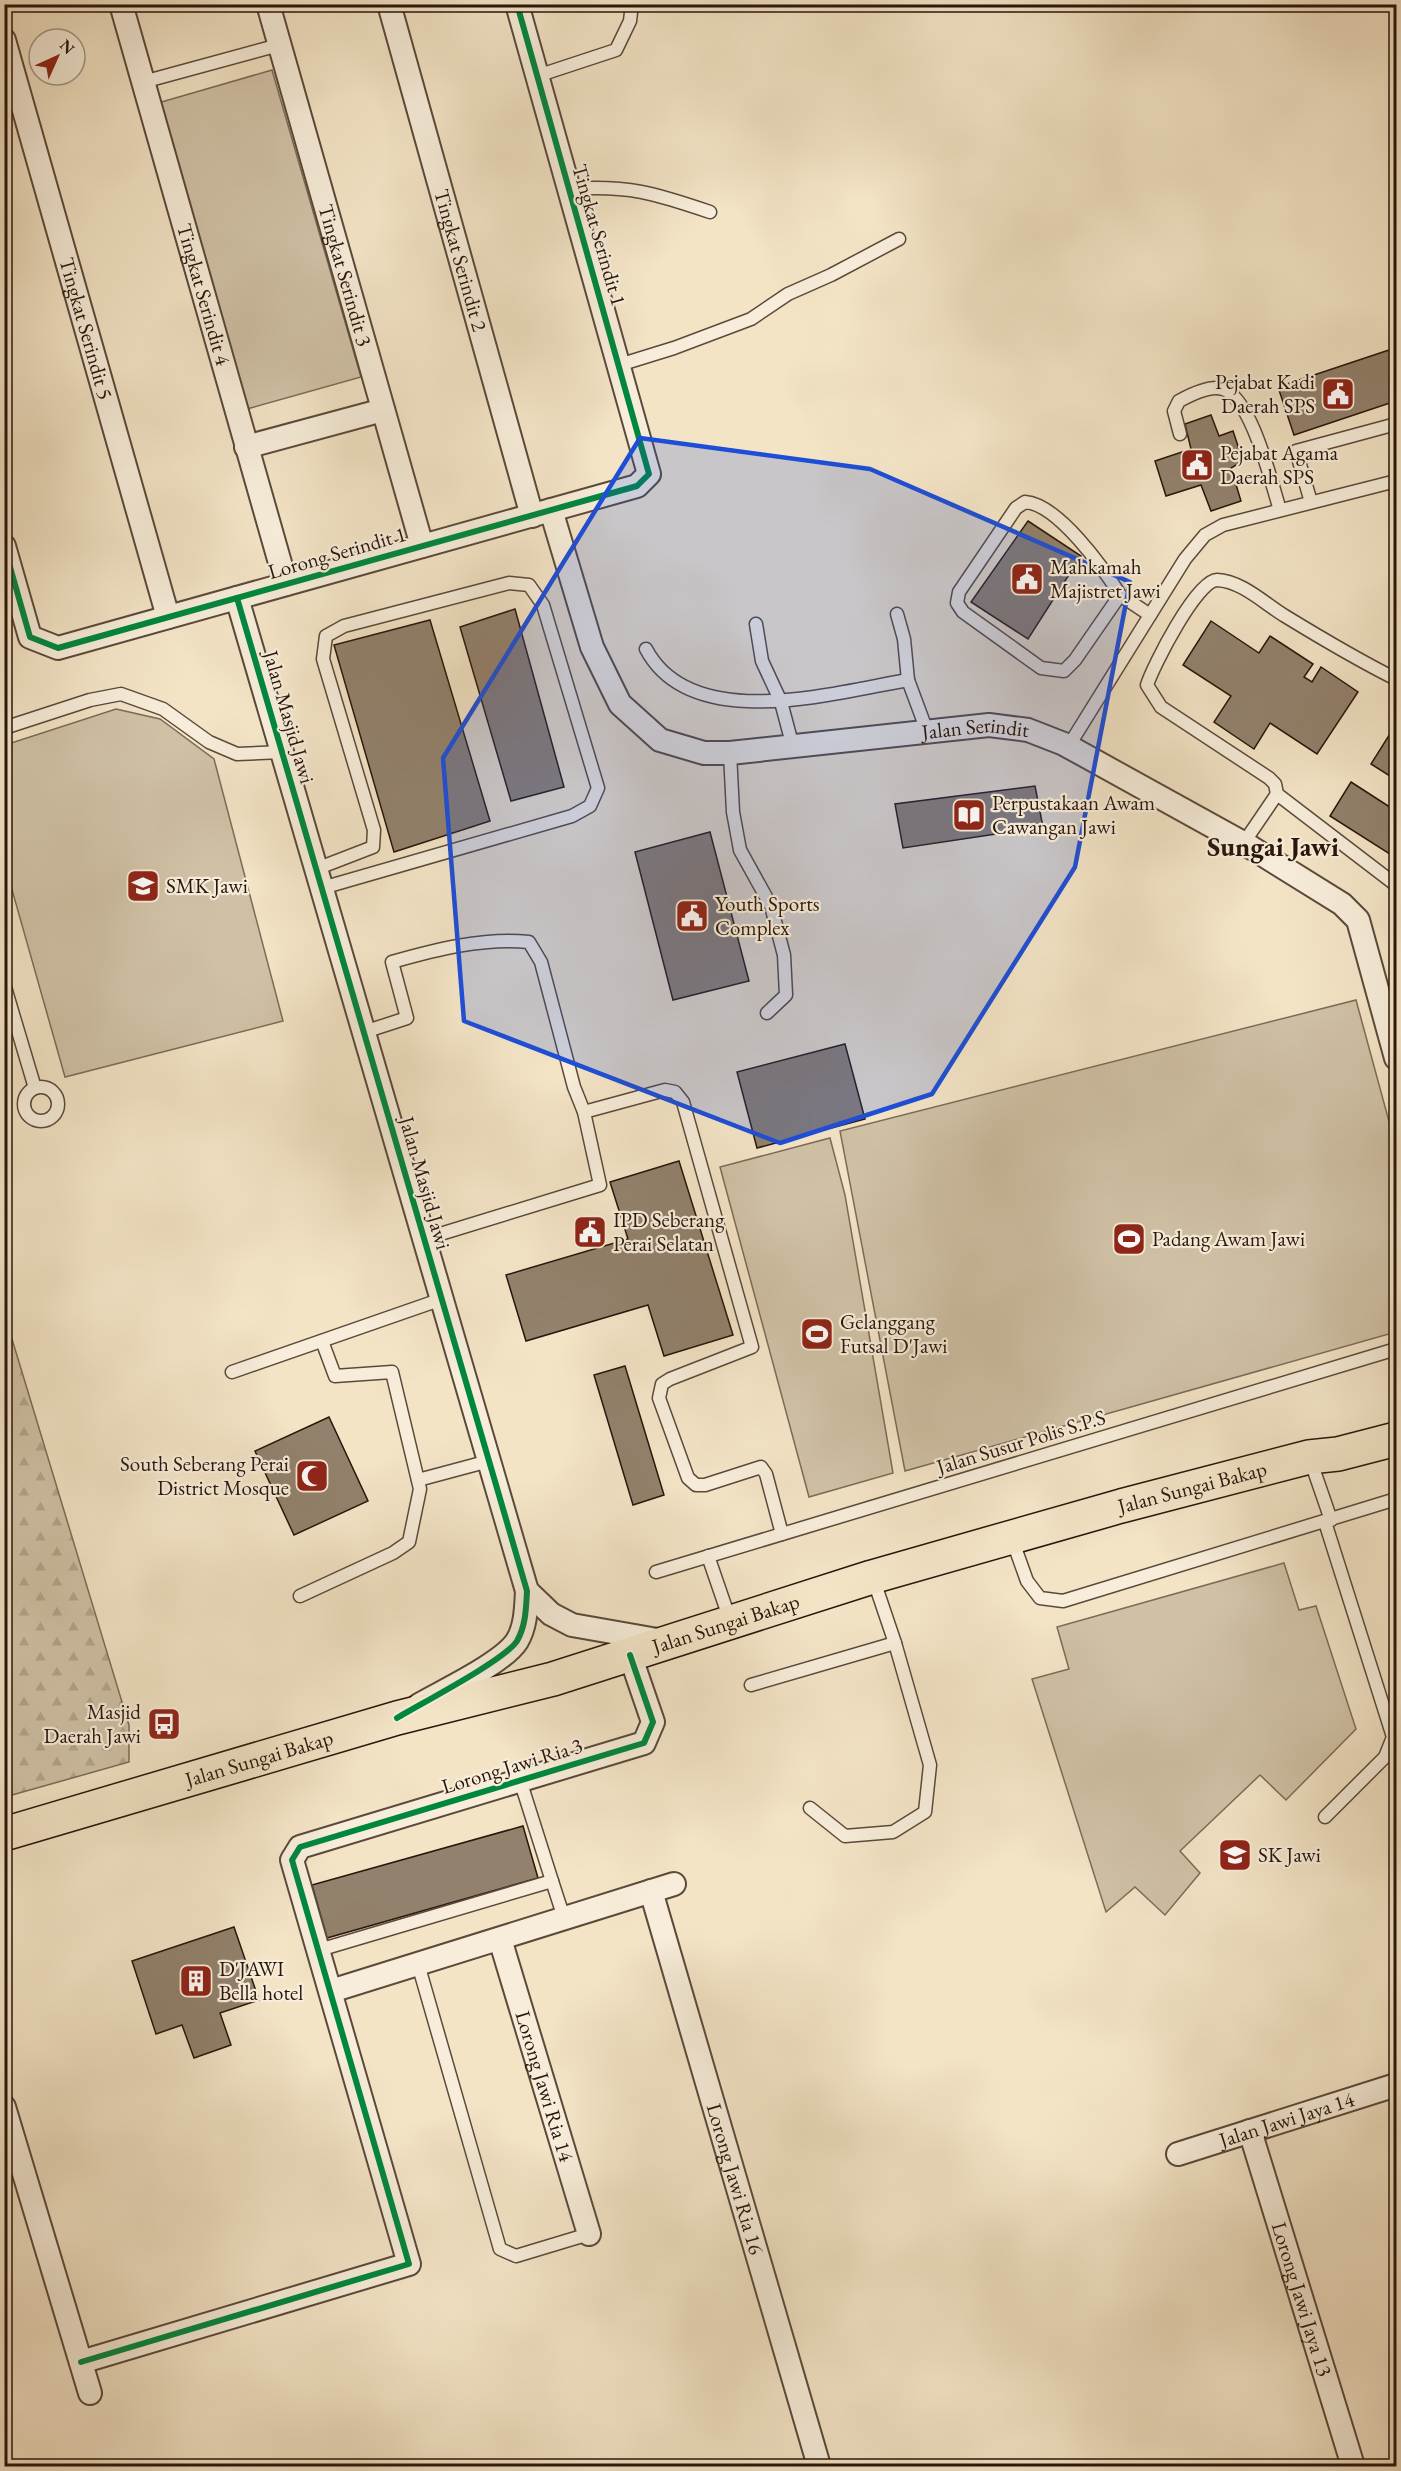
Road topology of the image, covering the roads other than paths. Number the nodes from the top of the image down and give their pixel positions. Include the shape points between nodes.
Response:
1 (268, 4) edge
2 (389, 4) edge
3 (517, 4) edge
4 (632, 4) edge
5 (126, 6) edge
6 (4, 40) edge
7 (279, 45) junction
8 (537, 76) junction
9 (143, 82) junction
10 (569, 189) junction
11 (710, 212) dead end
12 (899, 238) dead end
13 (619, 365) junction
14 (383, 410) junction
15 (1396, 424) edge
16 (1180, 434) dead end
17 (246, 447) junction
18 (649, 474) joint
19 (1396, 482) edge
20 (1311, 502) junction
21 (1280, 510) junction
22 (541, 513) junction
23 (4, 546) edge
24 (422, 546) junction
25 (286, 584) junction
26 (1120, 595) junction
27 (237, 598) junction
28 (897, 614) dead end
29 (1150, 615) junction
30 (168, 617) junction
31 (756, 624) dead end
32 (646, 649) dead end
33 (1396, 679) edge
34 (908, 680) junction
35 (781, 702) junction
36 (4, 728) edge
37 (927, 731) junction
38 (793, 747) junction
39 (1068, 747) junction
40 (282, 752) junction
41 (730, 753) junction
42 (1277, 794) junction
43 (1243, 844) junction
44 (319, 879) junction
45 (1396, 885) edge
46 (4, 984) edge
47 (767, 1013) dead end
48 (364, 1032) junction
49 (1396, 1058) edge
50 (35, 1088) dead end
51 (584, 1113) junction
52 (424, 1239) junction
53 (442, 1299) junction
54 (322, 1341) junction
55 (1396, 1349) edge
56 (232, 1372) dead end
57 (1394, 1435) edge
58 (1309, 1457) junction
59 (489, 1461) junction
60 (418, 1480) junction
61 (1396, 1499) edge
62 (1328, 1521) junction
63 (782, 1534) junction
64 (1012, 1538) junction
65 (708, 1556) junction
66 (656, 1572) dead end
67 (872, 1577) junction
68 (527, 1591) junction
69 (300, 1596) dead end
70 (730, 1622) junction
71 (667, 1642) junction
72 (895, 1643) junction
73 (630, 1655) junction
74 (751, 1685) dead end
75 (397, 1718) junction
76 (520, 1780) junction
77 (810, 1808) dead end
78 (1325, 1816) dead end
79 (4, 1834) edge
80 (552, 1881) junction
81 (674, 1884) dead end
82 (651, 1891) junction
83 (564, 1918) junction
84 (500, 1939) junction
85 (319, 1950) junction
86 (418, 1964) junction
87 (331, 1991) junction
88 (1396, 2085) edge
89 (4, 2107) edge
90 (1250, 2131) junction
91 (1178, 2154) dead end
92 (589, 2234) joint
93 (81, 2362) junction
94 (90, 2393) dead end
95 (819, 2466) edge
96 (1353, 2466) edge

1 - 7 street, Tingkat Serindit 3
2 - 22 street, Tingkat Serindit 2
3 - 8 street, Tingkat Serindit 1
4 - 8 lane via 630,21 616,50
5 - 9 street, Tingkat Serindit 4
6 - 30 street, Tingkat Serindit 5
7 - 9 lane
7 - 14 street, Tingkat Serindit 3
8 - 10 street, Tingkat Serindit 1
9 - 17 street, Tingkat Serindit 4
10 - 11 lane via 628,187
10 - 13 street, Tingkat Serindit 1
12 - 13 lane via 788,294 751,319
13 - 18 street, Tingkat Serindit 1
14 - 17 street
14 - 24 street, Tingkat Serindit 3
15 - 20 lane via 1296,451
16 - 21 lane via 1174,411 1179,401 1214,387 1229,392 1255,430
17 - 25 street, Tingkat Serindit 4
18 - 22 street, Lorong Serindit 1 via 637,486
19 - 20 lane
20 - 21 lane
21 - 29 lane via 1223,525 1205,535
22 - 24 street, Lorong Serindit 1
22 - 41 street, Jalan Serindit via 592,647 620,704 660,740 704,753
23 - 30 street, Lorong Serindit 1 via 30,638 58,648
24 - 25 street, Lorong Serindit 1
25 - 27 street, Lorong Serindit 1
26 - 26 lane via 1075,660 1064,671 1056,672 1041,668 963,612 957,603 959,592 1016,508 1025,502 1065,525 1088,548
26 - 29 lane
27 - 30 street, Lorong Serindit 1
27 - 40 street, Jalan Masjid Jawi
28 - 34 lane
29 - 39 lane
31 - 35 lane via 762,661
32 - 35 lane via 655,667 671,680 704,696
33 - 42 lane via 1239,586 1216,580 1209,583 1169,639 1147,685 1161,707 1269,778
34 - 35 lane
34 - 37 lane
35 - 38 lane
36 - 40 lane via 121,694 163,709 209,742 237,754
37 - 38 street, Jalan Serindit
37 - 39 street, Jalan Serindit via 989,725 1028,730
38 - 41 street, Jalan Serindit
39 - 43 street, Jalan Serindit
40 - 44 street, Jalan Masjid Jawi
41 - 47 lane via 733,812 740,850 771,906 784,955 786,996
42 - 43 lane
42 - 45 lane
43 - 49 street, Jalan Serindit via 1342,904 1358,920
44 - 44 lane via 572,816 590,806 598,788 543,605 529,585 509,583 344,626 326,636 323,659 374,838 373,847
44 - 48 street, Jalan Masjid Jawi
46 - 50 lane
48 - 51 lane via 407,1018 392,962 427,952 511,940 529,942 541,962
48 - 52 street, Jalan Masjid Jawi
51 - 52 lane via 600,1185
51 - 63 lane via 664,1090 675,1092 683,1102 752,1347 670,1379 662,1384 659,1398 688,1478 696,1485 705,1485 761,1467
52 - 53 street, Jalan Masjid Jawi
53 - 54 lane
53 - 59 street, Jalan Masjid Jawi
54 - 56 lane
54 - 60 lane via 335,1376 392,1372
55 - 63 lane, Jalan Susur Polis S.P.S
57 - 58 highway, Jalan Sungai Bakap via 1338,1454
58 - 62 lane
58 - 64 highway, Jalan Sungai Bakap
59 - 60 lane
59 - 68 street, Jalan Masjid Jawi
60 - 69 lane via 420,1489 409,1542
61 - 62 lane
62 - 64 lane via 1063,1601 1040,1599 1027,1581
62 - 78 lane via 1393,1737 1385,1757
63 - 65 lane, Jalan Susur Polis S.P.S
64 - 67 highway, Jalan Sungai Bakap
65 - 66 lane, Jalan Susur Polis S.P.S
65 - 70 lane
67 - 70 highway, Jalan Sungai Bakap
67 - 72 lane
68 - 71 street, Jalan Masjid Jawi via 551,1614 572,1625
68 - 75 street, Jalan Masjid Jawi via 524,1626 516,1643 499,1659
70 - 71 highway, Jalan Sungai Bakap
71 - 73 highway, Jalan Sungai Bakap
72 - 74 lane
72 - 77 lane via 930,1765 925,1812 893,1832 845,1836
73 - 75 highway, Jalan Sungai Bakap via 553,1679
73 - 76 street, Lorong Jawi Ria 3 via 653,1722 644,1743
75 - 79 highway, Jalan Sungai Bakap
76 - 80 lane
76 - 85 street, Lorong Jawi Ria 3 via 300,1847 292,1860
80 - 83 lane
80 - 85 lane
81 - 82 street
82 - 83 street
82 - 95 street, Lorong Jawi Ria 16
83 - 84 street
84 - 86 street
84 - 92 street, Lorong Jawi Ria 14
85 - 87 street
86 - 87 street
86 - 92 lane via 500,2249 516,2256
87 - 93 street via 409,2264
88 - 90 street, Jalan Jawi Jaya 14
89 - 93 street
90 - 91 street, Jalan Jawi Jaya 14
90 - 96 street, Lorong Jawi Jaya 13
93 - 94 street

